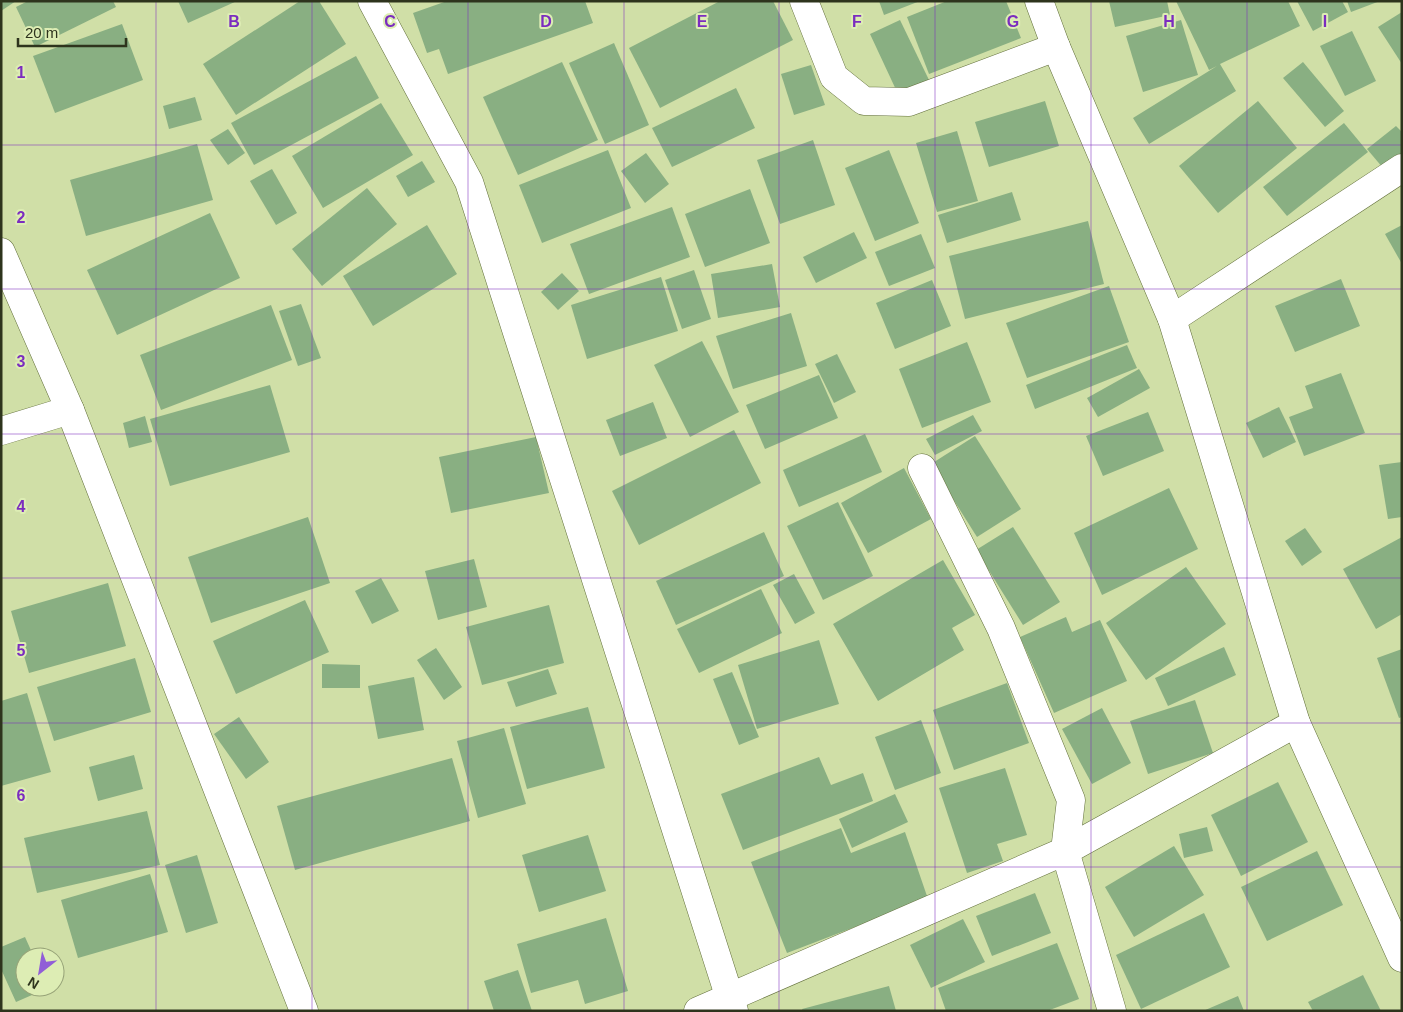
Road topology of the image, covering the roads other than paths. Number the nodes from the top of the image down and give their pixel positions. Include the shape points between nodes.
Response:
1 (372, 1) edge
2 (804, 1) edge
3 (1039, 1) edge
4 (1056, 46) junction
5 (1402, 168) edge
6 (1, 252) edge
7 (1172, 319) junction
8 (70, 410) junction
9 (1, 432) edge
10 (922, 468) dead end
11 (1296, 723) junction
12 (1064, 851) junction
13 (1402, 958) edge
14 (733, 1004) edge
15 (304, 1011) edge
16 (698, 1011) edge
17 (1112, 1011) edge

1 - 14 street via 469,182
2 - 4 street via 834,77 864,101 909,102
3 - 4 street
4 - 7 street
5 - 7 street
6 - 8 street
7 - 11 street
8 - 9 street
8 - 15 street
10 - 12 street via 1002,628 1071,800
11 - 12 street
11 - 13 street
12 - 14 street
12 - 17 street
14 - 16 street

